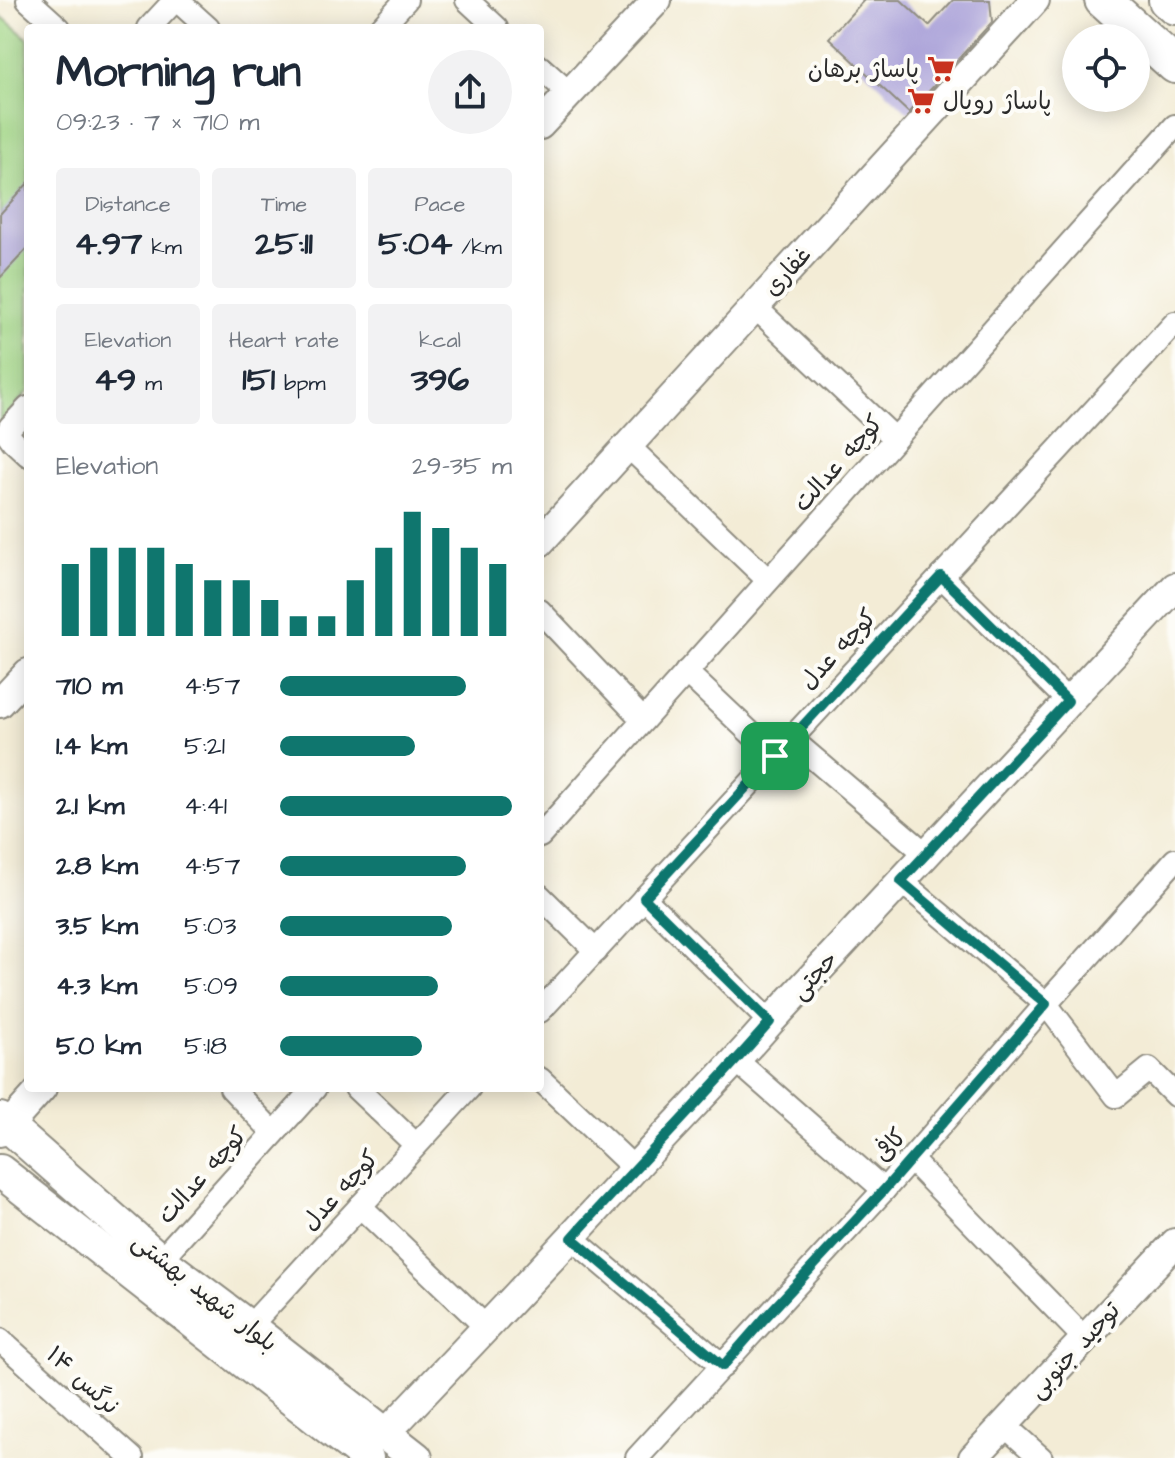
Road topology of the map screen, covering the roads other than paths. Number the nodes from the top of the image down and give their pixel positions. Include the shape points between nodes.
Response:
1 (28, 0) edge
2 (176, 0) edge
3 (406, 0) edge
4 (467, 0) edge
5 (657, 0) edge
6 (1035, 0) edge
7 (1103, 0) edge
8 (1167, 0) edge
9 (1175, 7) edge
10 (1009, 14) edge
11 (55, 24) edge
12 (153, 24) edge
13 (203, 24) edge
14 (384, 24) edge
15 (493, 24) edge
16 (1175, 65) edge
17 (544, 71) edge
18 (570, 94) junction
19 (544, 121) edge
20 (1175, 126) edge
21 (755, 307) junction
22 (1175, 323) edge
23 (24, 412) edge
24 (895, 439) junction
25 (628, 446) junction
26 (24, 451) edge
27 (544, 538) edge
28 (941, 576) junction
29 (768, 580) junction
30 (1175, 587) edge
31 (544, 615) edge
32 (686, 672) junction
33 (24, 677) edge
34 (1068, 701) junction
35 (0, 703) edge
36 (643, 720) junction
37 (791, 739) junction
38 (775, 756) junction
39 (544, 831) edge
40 (926, 854) junction
41 (1175, 860) edge
42 (901, 881) junction
43 (644, 898) junction
44 (544, 900) edge
45 (596, 951) junction
46 (1046, 1004) junction
47 (544, 1007) edge
48 (770, 1022) junction
49 (737, 1061) junction
50 (544, 1083) edge
51 (38, 1092) edge
52 (235, 1092) edge
53 (311, 1092) edge
54 (360, 1092) edge
55 (465, 1092) edge
56 (1175, 1095) edge
57 (3, 1126) edge
58 (274, 1133) junction
59 (416, 1145) junction
60 (911, 1160) junction
61 (634, 1168) junction
62 (0, 1171) edge
63 (884, 1190) junction
64 (360, 1206) junction
65 (572, 1238) junction
66 (1175, 1243) edge
67 (160, 1260) junction
68 (249, 1327) junction
69 (487, 1328) junction
70 (1085, 1339) junction
71 (0, 1340) edge
72 (723, 1366) junction
73 (1004, 1425) junction
74 (377, 1446) edge
75 (132, 1458) edge
76 (416, 1458) edge
77 (637, 1458) edge
78 (973, 1458) edge
79 (1041, 1458) edge

1 - 11 street
2 - 12 street
2 - 13 street
3 - 14 street
4 - 15 street
5 - 18 street
6 - 10 street, غفاری
7 - 16 main road
8 - 9 main road
10 - 21 street, غفاری
17 - 18 street
18 - 19 street
20 - 24 street, کوچه عدالت
21 - 24 street
21 - 25 street, غفاری
22 - 28 street, کوچه عدل
23 - 26 street via 8,434
24 - 29 street, کوچه عدالت
25 - 27 street, غفاری
25 - 29 street
28 - 34 street
28 - 37 street, کوچه عدل
29 - 32 street, کوچه عدالت
30 - 34 street, حجتی
31 - 36 street
32 - 36 street, کوچه عدالت
32 - 38 street
33 - 35 street
34 - 40 street, حجتی
36 - 39 street, کوچه عدالت
37 - 38 street, کوچه عدل
37 - 40 street
38 - 43 street, کوچه عدل
40 - 42 street, حجتی
41 - 46 street, کافی
42 - 46 street
42 - 48 street, حجتی
43 - 45 street, کوچه عدل
43 - 48 street
44 - 45 street
45 - 47 street, کوچه عدل
46 - 56 street via 1116,1096 1149,1069
46 - 60 street, کافی
48 - 49 street, حجتی
49 - 61 street, حجتی
49 - 63 street
50 - 61 street
51 - 57 street
52 - 58 street
53 - 58 street, کوچه عدالت
54 - 59 street
55 - 59 street, کوچه عدل
57 - 67 main road, بلوار شهید بهشتی
58 - 67 street, کوچه عدالت
59 - 64 street, کوچه عدل
60 - 63 street, کافی
60 - 70 street
61 - 65 street, حجتی
62 - 74 main road, بلوار شهید بهشتی
63 - 72 street, کافی
64 - 68 street, کوچه عدل
64 - 69 street
65 - 69 street, حجتی
65 - 72 street
66 - 70 street, توحید جنوبی
67 - 68 main road, بلوار شهید بهشتی
68 - 74 main road, بلوار شهید بهشتی
69 - 74 street, حجتی
70 - 73 street, توحید جنوبی
71 - 75 street, نرگس ۱۴
72 - 77 street, کافی
73 - 78 street, توحید جنوبی
73 - 79 street
74 - 76 main road, بلوار شهید بهشتی

